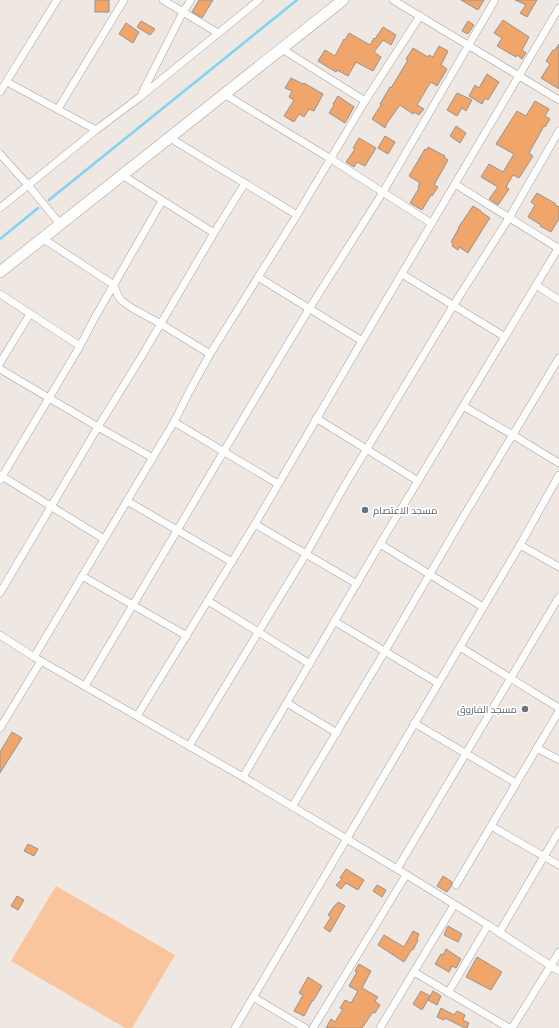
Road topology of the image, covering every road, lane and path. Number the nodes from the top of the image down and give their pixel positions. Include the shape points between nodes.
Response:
1 (57, 0) edge
2 (124, 0) edge
3 (163, 0) edge
4 (191, 0) edge
5 (259, 0) edge
6 (342, 0) edge
7 (393, 0) edge
8 (495, 0) edge
9 (559, 8) edge
10 (183, 12) junction
11 (420, 16) junction
12 (218, 33) junction
13 (469, 46) junction
14 (282, 49) junction
15 (519, 75) junction
16 (7, 82) junction
17 (0, 92) edge
18 (224, 94) junction
19 (140, 97) junction
20 (559, 100) edge
21 (365, 101) junction
22 (58, 109) junction
23 (96, 130) junction
24 (559, 131) edge
25 (170, 138) junction
26 (0, 154) edge
27 (330, 159) junction
28 (122, 175) junction
29 (245, 183) junction
30 (455, 184) junction
31 (28, 185) junction
32 (383, 192) junction
33 (162, 201) junction
34 (0, 208) edge
35 (298, 214) junction
36 (509, 218) junction
37 (431, 223) junction
38 (60, 224) junction
39 (214, 233) junction
40 (42, 238) junction
41 (558, 248) edge
42 (0, 272) edge
43 (402, 274) junction
44 (258, 277) junction
45 (114, 285) junction
46 (536, 285) junction
47 (0, 294) edge
48 (559, 300) edge
49 (453, 306) junction
50 (309, 309) junction
51 (30, 314) junction
52 (161, 324) junction
53 (505, 337) junction
54 (362, 341) junction
55 (80, 346) junction
56 (210, 354) junction
57 (559, 358) edge
58 (0, 363) edge
59 (0, 369) edge
60 (49, 398) junction
61 (463, 406) junction
62 (316, 418) junction
63 (174, 422) junction
64 (98, 427) junction
65 (513, 435) junction
66 (367, 450) junction
67 (224, 452) junction
68 (153, 458) junction
69 (559, 463) edge
70 (559, 475) edge
71 (1, 477) edge
72 (418, 481) junction
73 (278, 484) junction
74 (126, 501) junction
75 (52, 506) junction
76 (255, 524) junction
77 (177, 530) junction
78 (104, 539) junction
79 (380, 544) junction
80 (520, 545) junction
81 (306, 554) junction
82 (232, 562) junction
83 (559, 567) edge
84 (430, 575) junction
85 (82, 576) junction
86 (357, 584) junction
87 (0, 593) edge
88 (559, 597) edge
89 (208, 601) junction
90 (133, 606) junction
91 (483, 607) junction
92 (334, 621) junction
93 (258, 632) junction
94 (0, 635) edge
95 (187, 636) junction
96 (460, 647) junction
97 (385, 651) junction
98 (34, 657) junction
99 (41, 660) junction
100 (310, 664) junction
101 (511, 678) junction
102 (438, 683) junction
103 (85, 686) junction
104 (287, 703) junction
105 (559, 708) edge
106 (559, 711) edge
107 (137, 716) junction
108 (414, 723) junction
109 (0, 728) edge
110 (337, 733) junction
111 (189, 746) junction
112 (537, 748) junction
113 (465, 753) junction
114 (559, 760) edge
115 (243, 777) junction
116 (516, 783) junction
117 (292, 807) junction
118 (490, 826) junction
119 (559, 831) edge
120 (346, 840) junction
121 (544, 856) junction
122 (559, 865) edge
123 (397, 869) junction
124 (406, 875) junction
125 (456, 885) dead end
126 (454, 905) junction
127 (488, 925) junction
128 (499, 933) junction
129 (559, 952) edge
130 (550, 966) junction
131 (559, 971) edge
132 (414, 972) junction
133 (448, 993) junction
134 (253, 997) junction
135 (235, 1028) edge
136 (305, 1028) edge
137 (313, 1028) edge
138 (380, 1028) edge
139 (509, 1028) edge
140 (512, 1028) edge

1 - 16 street
2 - 22 street
3 - 10 street
4 - 10 street
5 - 12 street
6 - 14 main road
7 - 11 street
8 - 13 street
9 - 15 street
10 - 12 street
10 - 19 street
11 - 13 street
11 - 21 street
12 - 19 street
13 - 15 street
13 - 32 street
14 - 18 main road
14 - 21 street
15 - 20 street
15 - 30 street
16 - 17 street
16 - 22 street
18 - 25 main road
18 - 27 street
19 - 23 street
21 - 27 street
22 - 23 street
23 - 31 street
24 - 36 street
25 - 28 main road
25 - 29 street
26 - 31 street
27 - 32 street
27 - 35 street
28 - 33 street
28 - 38 main road
29 - 35 street
29 - 39 street
30 - 36 street
30 - 37 street
31 - 34 street
31 - 38 street
32 - 37 street
32 - 50 street
33 - 39 street
33 - 45 street
35 - 44 street
36 - 41 street
36 - 49 street
37 - 43 street
38 - 40 main road
39 - 52 street
40 - 42 main road
40 - 45 street
41 - 46 street
43 - 49 street
43 - 54 street
44 - 50 street
44 - 56 street
45 - 52 street via 122,301
45 - 55 street
46 - 48 street
46 - 53 street
47 - 51 street
49 - 53 street
49 - 66 street
50 - 54 street
50 - 67 street
51 - 55 street
51 - 58 street
52 - 56 street
52 - 64 street
53 - 61 street
54 - 62 street
55 - 60 street
56 - 63 street
57 - 65 street
59 - 60 street
60 - 64 street
60 - 71 street
61 - 65 street
61 - 72 street
62 - 66 street
62 - 73 street
63 - 67 street
63 - 68 street
64 - 68 street
64 - 75 street
65 - 69 street
65 - 84 street
66 - 72 street
66 - 81 street
67 - 73 street
67 - 77 street
68 - 74 street
70 - 80 street
71 - 75 street
72 - 79 street
73 - 76 street
74 - 77 street
74 - 78 street
75 - 78 street
75 - 87 street
76 - 81 street
76 - 82 street
77 - 82 street
77 - 90 street
78 - 85 street
79 - 84 street
79 - 86 street
80 - 83 street
80 - 91 street
81 - 86 street
81 - 93 street
82 - 89 street
84 - 91 street
84 - 97 street
85 - 90 street
85 - 98 street
86 - 92 street
88 - 101 street
89 - 93 street
89 - 95 street
90 - 95 street
90 - 103 street
91 - 96 street
92 - 97 street
92 - 100 street
93 - 100 street
93 - 111 street
94 - 98 street
95 - 107 street
96 - 101 street
96 - 102 street
97 - 102 street
97 - 110 street
98 - 99 street
99 - 103 street
99 - 109 street
100 - 104 street
101 - 105 street
101 - 113 street
102 - 108 street
103 - 107 street
104 - 110 street
104 - 115 street
106 - 112 street
107 - 111 street
108 - 113 street
108 - 120 street
110 - 117 street
111 - 115 street
112 - 114 street
112 - 116 street
113 - 116 street
113 - 123 street
115 - 117 street
116 - 118 street
117 - 120 street
118 - 121 street
118 - 125 street
119 - 121 street
120 - 123 street
120 - 134 street
121 - 122 street
121 - 128 street
123 - 124 street
124 - 126 street
124 - 137 street
126 - 127 street
126 - 132 street
127 - 128 street
127 - 133 street
128 - 130 street
129 - 130 street
130 - 131 street
130 - 140 street
132 - 133 street
132 - 138 street
133 - 139 street
134 - 135 street
134 - 136 street

